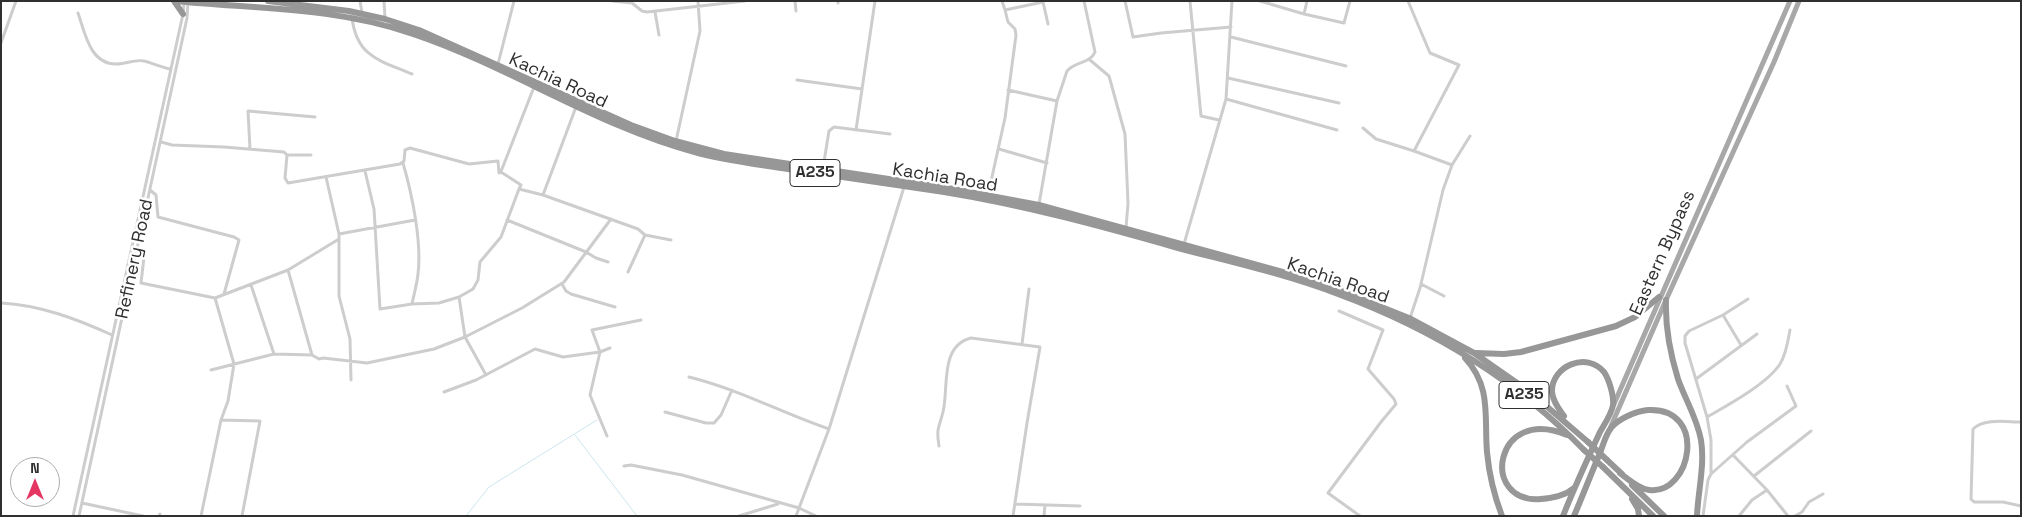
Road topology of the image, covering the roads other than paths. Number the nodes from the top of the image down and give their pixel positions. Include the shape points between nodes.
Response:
1 (16, 1) edge
2 (174, 1) edge
3 (268, 1) edge
4 (360, 1) edge
5 (384, 1) edge
6 (514, 1) edge
7 (612, 1) edge
8 (698, 1) edge
9 (745, 1) edge
10 (795, 1) edge
11 (875, 1) edge
12 (1002, 1) edge
13 (1084, 1) edge
14 (1125, 1) edge
15 (1190, 1) edge
16 (1232, 1) edge
17 (1260, 1) edge
18 (1307, 1) edge
19 (1350, 1) edge
20 (1408, 1) edge
21 (1790, 1) edge
22 (1799, 1) edge
23 (185, 2) edge
24 (1042, 2) edge
25 (196, 3) junction
26 (322, 4) edge
27 (698, 6) junction
28 (1005, 10) junction
29 (796, 11) dead end
30 (655, 12) junction
31 (78, 13) dead end
32 (186, 14) junction
33 (362, 14) junction
34 (1304, 14) junction
35 (352, 17) junction
36 (385, 19) junction
37 (1048, 24) dead end
38 (1231, 28) junction
39 (1192, 30) junction
40 (659, 35) dead end
41 (1231, 37) junction
42 (1, 43) edge
43 (1090, 60) junction
44 (498, 64) junction
45 (1346, 66) dead end
46 (170, 69) junction
47 (412, 74) dead end
48 (1228, 78) junction
49 (797, 80) dead end
50 (535, 87) junction
51 (862, 89) junction
52 (1008, 90) junction
53 (561, 96) junction
54 (1226, 99) junction
55 (1057, 101) junction
56 (1339, 103) dead end
57 (576, 106) junction
58 (314, 117) dead end
59 (1219, 120) junction
60 (1363, 128) dead end
61 (856, 130) junction
62 (1337, 130) dead end
63 (890, 134) dead end
64 (1470, 136) dead end
65 (676, 141) junction
66 (161, 142) junction
67 (250, 149) junction
68 (999, 149) junction
69 (1414, 151) junction
70 (287, 155) junction
71 (311, 155) dead end
72 (403, 163) junction
73 (1047, 163) junction
74 (1452, 164) junction
75 (823, 169) junction
76 (148, 170) junction
77 (154, 171) junction
78 (365, 171) junction
79 (501, 172) junction
80 (326, 177) junction
81 (904, 186) junction
82 (519, 189) junction
83 (150, 190) junction
84 (988, 195) junction
85 (543, 196) junction
86 (1039, 205) junction
87 (1438, 208) junction
88 (1445, 210) dead end
89 (611, 219) junction
90 (415, 220) junction
91 (507, 220) junction
92 (376, 227) junction
93 (1126, 228) junction
94 (340, 234) junction
95 (645, 235) junction
96 (339, 239) junction
97 (671, 240) dead end
98 (1184, 244) junction
99 (137, 251) junction
100 (586, 252) junction
101 (1210, 254) junction
102 (608, 262) dead end
103 (288, 270) junction
104 (628, 272) dead end
105 (562, 284) junction
106 (1421, 284) junction
107 (251, 285) junction
108 (1029, 289) dead end
109 (224, 295) junction
110 (1444, 296) dead end
111 (459, 297) junction
112 (215, 298) junction
113 (1663, 299) junction
114 (1748, 299) dead end
115 (1, 303) edge
116 (412, 304) junction
117 (615, 307) dead end
118 (1339, 311) dead end
119 (1723, 315) junction
120 (1410, 318) junction
121 (641, 320) dead end
122 (1790, 330) dead end
123 (1757, 334) dead end
124 (112, 335) junction
125 (465, 336) junction
126 (1022, 344) junction
127 (1741, 345) junction
128 (1456, 347) junction
129 (610, 348) dead end
130 (600, 352) junction
131 (1474, 353) junction
132 (274, 354) junction
133 (312, 355) junction
134 (351, 363) junction
135 (234, 364) junction
136 (211, 370) dead end
137 (486, 375) junction
138 (689, 377) dead end
139 (1696, 379) junction
140 (351, 380) dead end
141 (1787, 386) dead end
142 (732, 390) junction
143 (444, 392) dead end
144 (1613, 405) junction
145 (665, 412) dead end
146 (1707, 418) junction
147 (221, 420) junction
148 (2021, 422) edge
149 (1568, 423) junction
150 (1610, 428) junction
151 (829, 430) junction
152 (1811, 431) dead end
153 (607, 436) dead end
154 (1572, 437) junction
155 (939, 446) dead end
156 (1732, 455) junction
157 (624, 466) dead end
158 (1620, 473) junction
159 (1711, 474) junction
160 (1754, 476) junction
161 (1575, 487) junction
162 (1767, 490) junction
163 (1629, 493) junction
164 (1823, 494) dead end
165 (82, 503) junction
166 (778, 504) junction
167 (1015, 504) junction
168 (1046, 505) junction
169 (1080, 506) dead end
170 (2021, 506) edge
171 (1578, 507) junction
172 (799, 508) junction
173 (73, 516) edge
174 (79, 516) edge
175 (143, 516) edge
176 (201, 516) edge
177 (242, 516) edge
178 (738, 516) edge
179 (796, 516) edge
180 (816, 516) edge
181 (1014, 516) edge
182 (1044, 516) edge
183 (1360, 516) edge
184 (1502, 516) edge
185 (1563, 516) edge
186 (1574, 516) edge
187 (1577, 516) edge
188 (1639, 516) edge
189 (1653, 516) edge
190 (1664, 516) edge
191 (1697, 516) edge
192 (1703, 516) edge
193 (1740, 516) edge
194 (1788, 516) edge
195 (1795, 516) edge

1 - 42 street
2 - 23 highway, Kachia Road / A235
2 - 32 highway
3 - 26 highway, Kachia Road / A235
4 - 33 street
5 - 36 street
6 - 44 street
7 - 30 street via 628,2 642,11
8 - 27 street
9 - 27 street
10 - 29 street
11 - 51 street
12 - 28 street
13 - 43 street via 1096,52
14 - 39 street via 1133,38
15 - 39 street
16 - 38 street
17 - 34 street
18 - 34 street
19 - 34 street via 1344,23
20 - 69 street via 1430,53 1459,65
21 - 113 main road, Eastern Bypass
22 - 113 main road, Eastern Bypass via 1774,62
23 - 25 highway, Kachia Road / A235
23 - 32 street, Refinery Road
23 - 32 street, Refinery Road
24 - 28 street
24 - 37 street
25 - 32 highway
25 - 35 highway, Kachia Road / A235 via 302,10
26 - 33 highway, Kachia Road / A235
27 - 30 street
27 - 65 street via 698,46
28 - 52 street via 1008,22 1016,31
30 - 40 street
31 - 46 street via 90,49 107,64 144,61
32 - 46 street, Refinery Road
32 - 66 street, Refinery Road
33 - 36 highway, Kachia Road / A235
35 - 47 street via 354,33 363,50 371,57
35 - 50 highway, Kachia Road / A235 via 435,42
36 - 44 highway, Kachia Road / A235 via 435,36
38 - 39 street
38 - 41 street
39 - 59 street via 1201,116
41 - 45 street
41 - 48 street
43 - 55 street via 1068,68
43 - 93 street via 1109,76 1125,134
44 - 53 highway, Kachia Road / A235
46 - 76 street, Refinery Road
48 - 54 street
48 - 56 street
49 - 51 street
50 - 53 highway, Kachia Road / A235
50 - 79 street
51 - 61 street
52 - 55 street
52 - 68 street
53 - 57 highway, Kachia Road / A235
53 - 65 highway, Kachia Road / A235
54 - 59 street
54 - 62 street
55 - 73 street
57 - 81 highway, Kachia Road / A235 via 646,137 703,154
57 - 85 street
58 - 67 street via 248,111
59 - 98 street
60 - 69 street via 1376,139
61 - 63 street
61 - 75 street via 834,128 829,131
64 - 74 street
65 - 75 highway, Kachia Road / A235 via 724,154
66 - 67 street
66 - 77 street, Refinery Road
67 - 70 street
68 - 73 street
68 - 84 street
69 - 74 street
70 - 71 street
70 - 80 street via 286,182
72 - 78 street
72 - 79 street via 403,152 410,148 469,164 498,161
72 - 90 street
73 - 86 street
74 - 87 street
75 - 84 highway, Kachia Road / A235
76 - 77 street
76 - 124 street, Refinery Road
77 - 83 street, Refinery Road
78 - 80 street
78 - 92 street
79 - 82 street via 521,185
80 - 94 street
81 - 101 highway, Kachia Road / A235 via 1029,208
81 - 151 street
82 - 85 street
82 - 91 street
83 - 99 street, Refinery Road
83 - 109 street via 156,195 158,217 238,240
84 - 86 highway, Kachia Road / A235
85 - 89 street
86 - 93 highway, Kachia Road / A235
87 - 88 street
87 - 106 street
89 - 95 street
89 - 100 street
90 - 92 street
90 - 116 street via 419,272
91 - 100 street
91 - 111 street via 501,237 480,262 478,280 473,289
92 - 94 street
92 - 116 street via 379,307 385,309
93 - 98 highway, Kachia Road / A235
94 - 96 street
95 - 97 street
95 - 104 street
96 - 103 street
96 - 134 street via 339,296 350,339
98 - 101 highway, Kachia Road / A235
99 - 112 street via 144,257 141,283
99 - 165 street, Refinery Road
100 - 102 street
100 - 105 street
101 - 120 highway, Kachia Road / A235 via 1320,282
101 - 128 highway, Kachia Road / A235 via 1338,293
103 - 107 street
103 - 133 street
105 - 117 street via 571,294
105 - 125 street
106 - 110 street
106 - 120 street
107 - 109 street
107 - 132 street
108 - 126 street
109 - 112 street
111 - 116 street via 434,304
111 - 125 street
112 - 135 street
113 - 131 highway via 1616,326 1521,352
113 - 144 main road, Eastern Bypass
113 - 150 main road, Eastern Bypass
113 - 191 highway via 1671,353 1701,441 1702,470
114 - 119 street
115 - 124 street via 59,314
118 - 183 street via 1383,330 1368,369 1396,404 1328,493
119 - 127 street
119 - 139 street via 1685,336
120 - 128 highway, Kachia Road / A235
121 - 130 street via 592,330
122 - 146 street via 1778,366 1753,389
123 - 127 street
124 - 173 street, Refinery Road
125 - 134 street via 434,349 367,363
125 - 137 street
126 - 155 street via 971,338 957,346 947,366 943,413 937,433
126 - 167 street via 1040,347
127 - 139 street
128 - 131 highway, Kachia Road / A235
128 - 154 highway, Kachia Road / A235 via 1525,396
128 - 184 highway via 1483,386 1489,470
129 - 130 street
130 - 137 street via 563,357 535,349
130 - 153 street via 590,395
131 - 149 highway, Kachia Road / A235 via 1518,382
132 - 133 street
132 - 135 street
133 - 134 street via 319,359
134 - 140 street
135 - 136 street
135 - 147 street via 228,401
137 - 143 street
138 - 142 street
139 - 146 street
141 - 156 street via 1795,407
142 - 145 street via 714,423
142 - 151 street
144 - 149 highway via 1604,373 1594,365 1573,363 1557,376 1552,387 1554,400
144 - 161 highway, Eastern Bypass
146 - 159 street via 1712,445
147 - 176 street
147 - 177 street via 260,421
148 - 170 street via 1985,422 1973,429 1971,499 1974,502
149 - 158 highway, A235, bridge
150 - 158 highway via 1636,412 1652,410 1675,418 1688,438 1687,455 1681,471 1664,487 1642,488
150 - 171 highway, Eastern Bypass
151 - 172 street
152 - 160 street
154 - 161 highway via 1543,429 1521,434 1509,444 1502,465 1514,492 1530,498 1563,495
154 - 163 highway, Kachia Road / A235, bridge
156 - 159 street
156 - 160 street
157 - 166 street via 682,475
158 - 190 highway, A235
159 - 192 street
160 - 162 street
161 - 185 highway, Eastern Bypass
162 - 193 street via 1752,500
162 - 194 street
163 - 188 highway
163 - 189 highway, Kachia Road / A235
164 - 195 street
165 - 174 street, Refinery Road
165 - 175 street
166 - 172 street
166 - 178 street
167 - 168 street
167 - 181 street
168 - 169 street
168 - 182 street
171 - 186 highway, Eastern Bypass
171 - 187 highway
172 - 179 street
172 - 180 street

